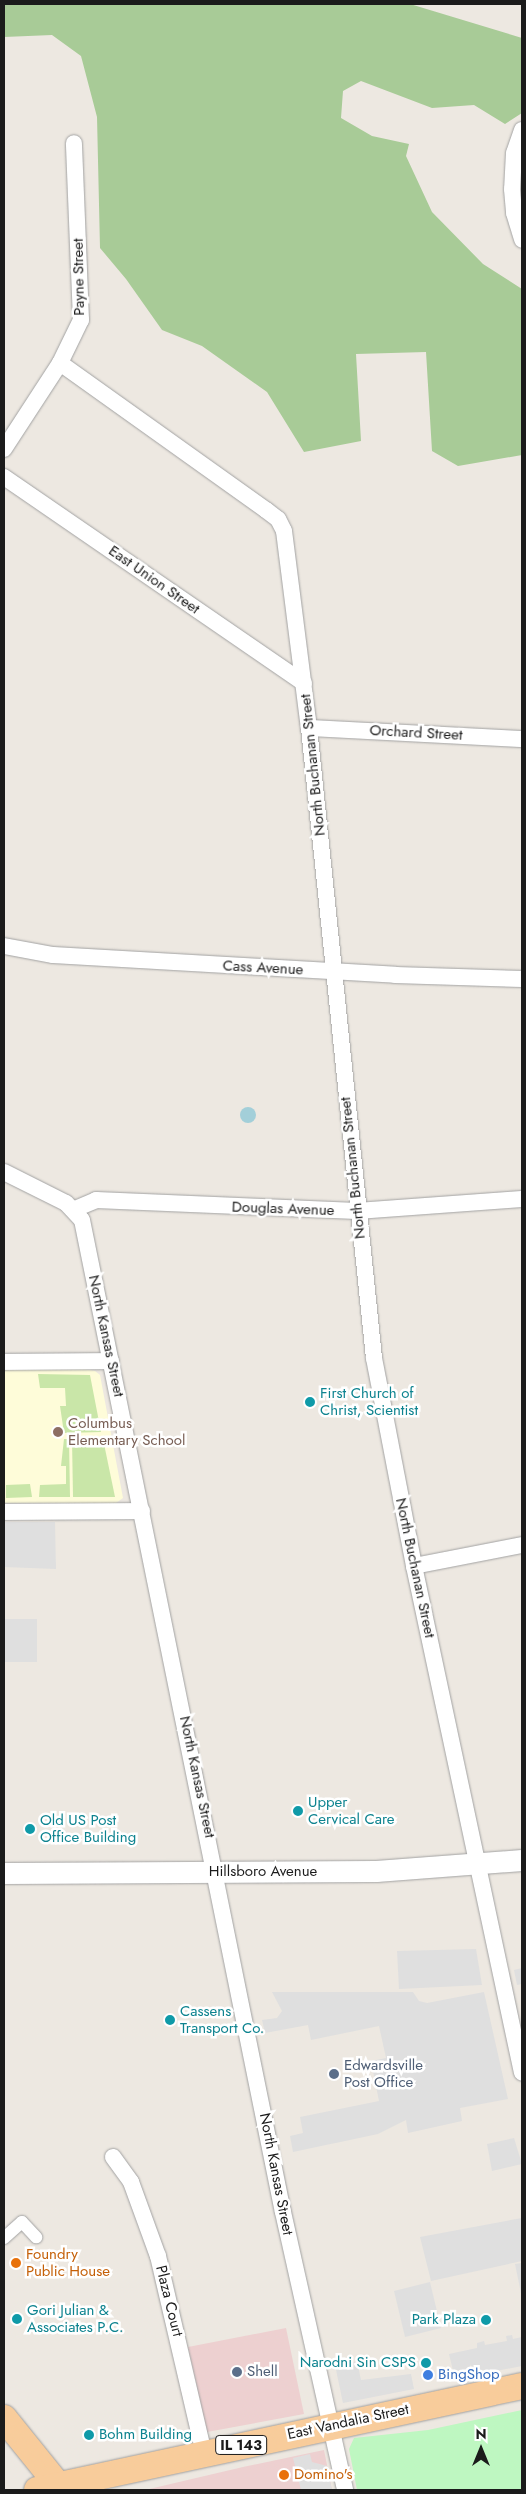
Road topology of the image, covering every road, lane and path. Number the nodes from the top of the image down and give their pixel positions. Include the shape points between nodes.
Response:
1 (522, 130) edge
2 (74, 143) dead end
3 (522, 240) edge
4 (60, 364) junction
5 (4, 449) edge
6 (4, 477) edge
7 (304, 683) junction
8 (309, 728) junction
9 (522, 739) edge
10 (4, 946) edge
11 (334, 972) junction
12 (522, 979) edge
13 (4, 1172) edge
14 (522, 1199) edge
15 (74, 1209) junction
16 (357, 1211) junction
17 (111, 1361) junction
18 (4, 1362) edge
19 (142, 1511) junction
20 (4, 1512) edge
21 (522, 1545) edge
22 (414, 1566) junction
23 (522, 1860) edge
24 (478, 1866) junction
25 (216, 1872) junction
26 (4, 1873) edge
27 (522, 2073) edge
28 (113, 2157) dead end
29 (36, 2237) dead end
30 (4, 2238) edge
31 (522, 2386) edge
32 (4, 2418) edge
33 (330, 2426) junction
34 (204, 2453) junction
35 (48, 2488) edge
36 (345, 2490) edge

1 - 3 street via 514,153 512,189
2 - 4 street, Payne Street via 83,310 78,330
4 - 5 street, Payne Street
4 - 7 street, North Buchanan Street via 278,519 288,544
6 - 7 street, East Union Street
7 - 8 street, North Buchanan Street
8 - 9 street, Orchard Street
8 - 11 street, North Buchanan Street
10 - 11 street, Cass Avenue via 53,955
11 - 12 street, Cass Avenue
11 - 16 street, North Buchanan Street
13 - 15 street
14 - 16 street, Douglas Avenue
15 - 16 street, Douglas Avenue via 96,1200
15 - 17 street, North Kansas Street via 82,1220
16 - 22 street, North Buchanan Street via 374,1358
17 - 18 street
17 - 19 street, North Kansas Street
19 - 20 street
19 - 25 street, North Kansas Street
21 - 22 street
22 - 24 street, North Buchanan Street
23 - 24 street, Hillsboro Avenue
24 - 25 street, Hillsboro Avenue via 376,1871
24 - 27 street, North Buchanan Street
25 - 26 street, Hillsboro Avenue
25 - 33 street, North Kansas Street via 283,2212
28 - 34 street, Plaza Court via 131,2182 158,2256
29 - 30 street via 22,2222
31 - 33 main road, East Vandalia Street / IL 143
32 - 35 main road, IL 143
33 - 34 main road, East Vandalia Street / IL 143
33 - 36 street, North Kansas Street
34 - 35 main road, East Vandalia Street / IL 143

